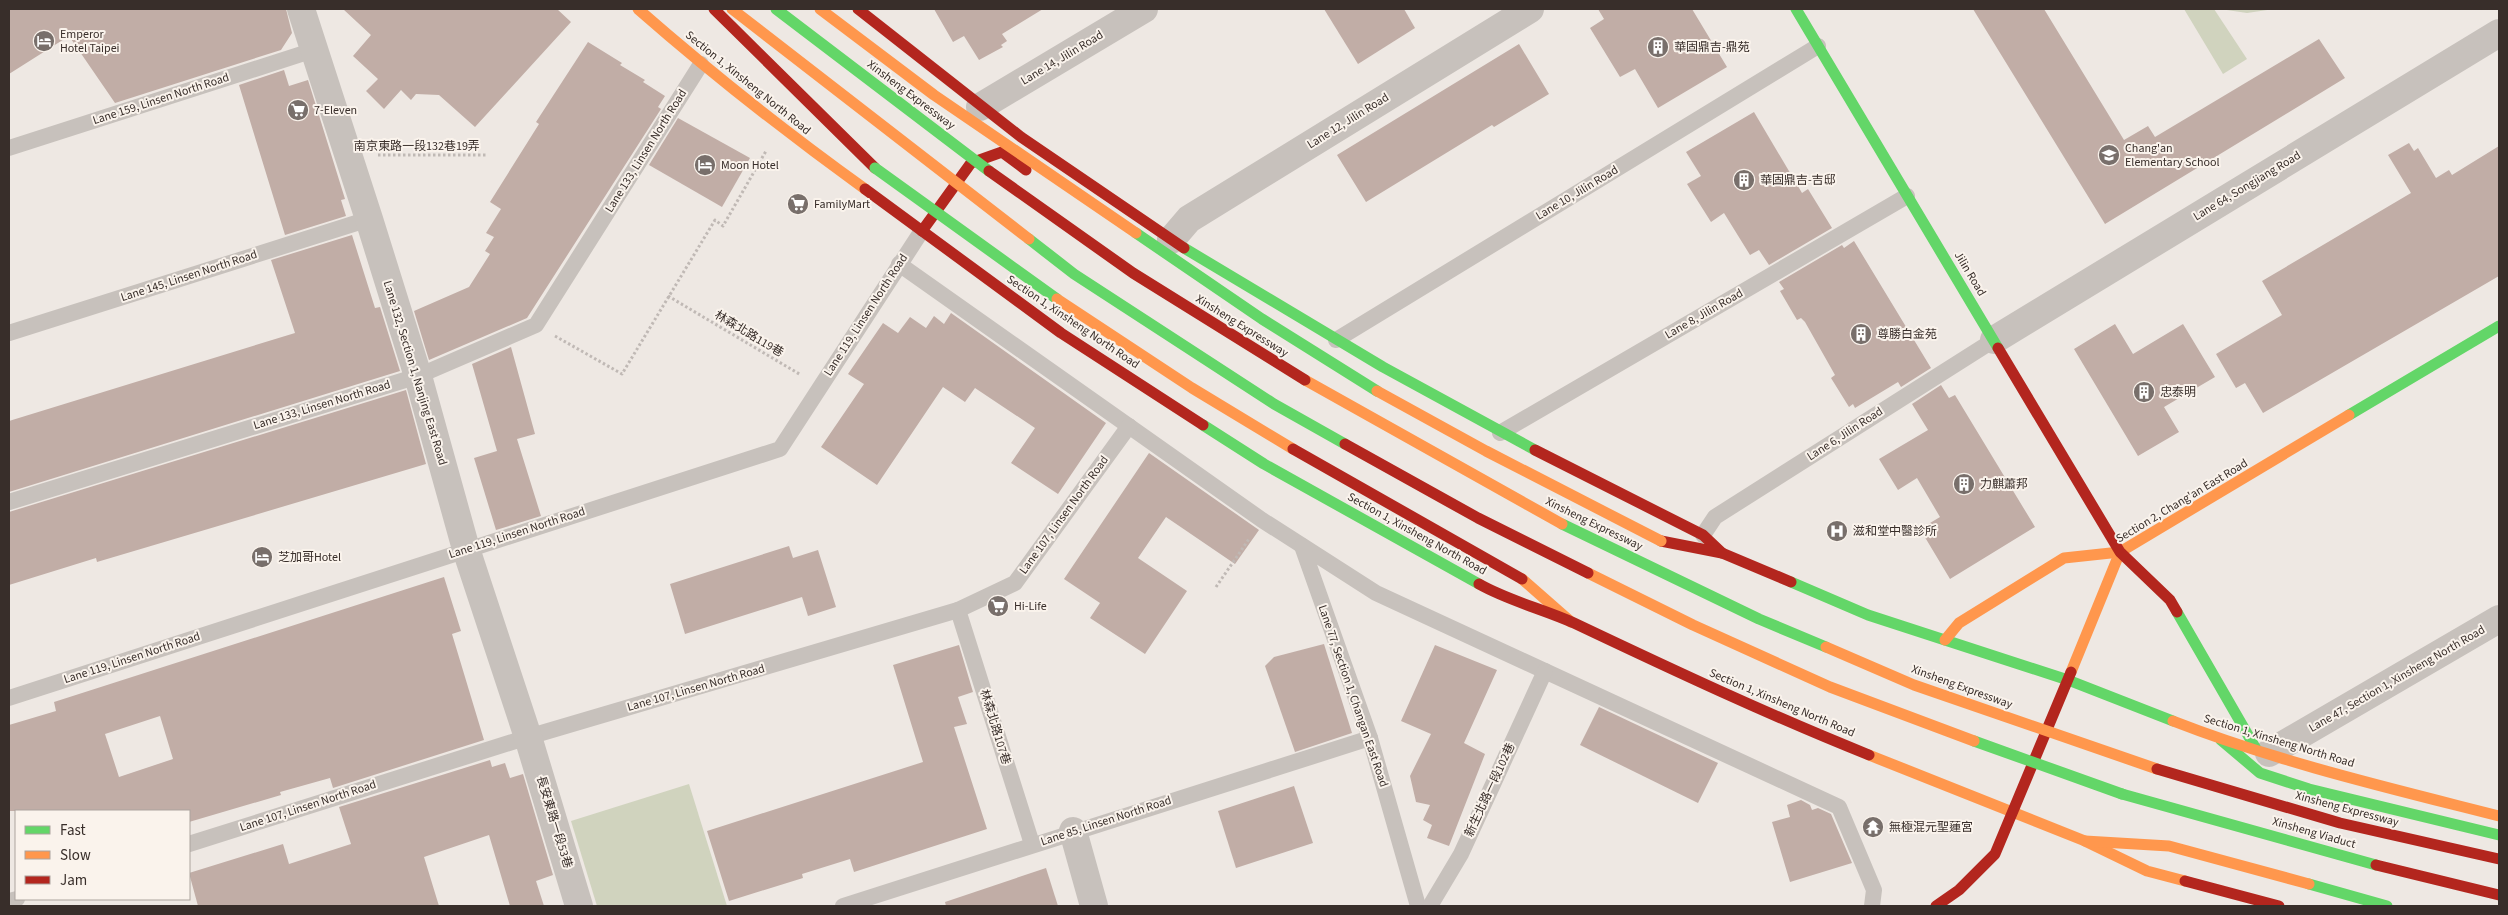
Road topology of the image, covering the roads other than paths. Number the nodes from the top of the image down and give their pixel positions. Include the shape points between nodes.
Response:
1 (300, 9) edge
2 (638, 9) edge
3 (714, 9) edge
4 (732, 9) edge
5 (776, 9) edge
6 (820, 9) edge
7 (831, 9) edge
8 (858, 9) edge
9 (1144, 9) edge
10 (1530, 9) edge
11 (1796, 9) edge
12 (2499, 33) edge
13 (1818, 46) junction
14 (314, 50) junction
15 (701, 64) junction
16 (980, 107) junction
17 (9, 148) edge
18 (971, 163) junction
19 (1907, 196) junction
20 (1087, 214) dead end
21 (369, 219) junction
22 (921, 232) junction
23 (1171, 240) junction
24 (1133, 248) dead end
25 (899, 264) junction
26 (2499, 326) edge
27 (9, 333) edge
28 (1336, 340) junction
29 (1994, 340) junction
30 (418, 376) junction
31 (1129, 426) junction
32 (1500, 433) junction
33 (9, 502) edge
34 (1703, 535) junction
35 (1302, 546) junction
36 (466, 549) junction
37 (1722, 552) junction
38 (2120, 552) junction
39 (958, 610) junction
40 (2499, 619) edge
41 (1571, 622) junction
42 (1946, 640) junction
43 (1545, 671) junction
44 (2068, 680) junction
45 (9, 698) edge
46 (528, 737) junction
47 (1370, 738) junction
48 (2221, 740) junction
49 (2262, 751) junction
50 (2013, 814) junction
51 (2499, 816) edge
52 (1073, 831) junction
53 (2499, 835) edge
54 (2085, 841) junction
55 (190, 844) edge
56 (1032, 844) junction
57 (2499, 859) edge
58 (2499, 895) edge
59 (579, 906) edge
60 (843, 906) edge
61 (1094, 906) edge
62 (1418, 906) edge
63 (1430, 906) edge
64 (1872, 906) edge
65 (1936, 906) edge
66 (2279, 906) edge
67 (2387, 906) edge

1 - 14 street, Lane 132, Section 1, Nanjing East Road
2 - 15 main road, Section 1, Xinsheng North Road
3 - 41 main road, bridge via 875,168 1086,318 1261,430 1522,579
4 - 58 main road, bridge via 1074,274 1274,404 1486,522 1693,625 1830,687 1918,721 2122,794 2415,876
5 - 57 main road, Xinsheng Expressway, bridge via 1022,196 1133,273 1345,404 1539,513 1633,560 1759,619 1914,685 2129,761 2340,823
6 - 37 main road, bridge via 934,95 1262,319 1378,391 1478,447 1661,541
7 - 18 main road via 968,128
8 - 16 main road, Section 1, Xinsheng North Road
9 - 16 street, Lane 14, Jilin Road
10 - 23 street, Lane 12, Jilin Road via 1189,219
11 - 13 main road, Jilin Road
12 - 29 street, Lane 64, Songjiang Road
13 - 19 main road, Jilin Road
13 - 28 lane, Lane 10, Jilin Road
14 - 17 lane, Lane 159, Linsen North Road
14 - 21 street, Lane 132, Section 1, Nanjing East Road
15 - 22 main road, Section 1, Xinsheng North Road
15 - 30 lane, Lane 133, Linsen North Road via 536,325
16 - 23 main road, Section 1, Xinsheng North Road via 1076,177
18 - 20 main road via 1002,152
18 - 22 main road
19 - 29 main road, Jilin Road
19 - 32 lane, Lane 8, Jilin Road
21 - 27 lane, Lane 145, Linsen North Road
21 - 30 street, Lane 132, Section 1, Nanjing East Road
22 - 25 lane, Lane 119, Linsen North Road
22 - 41 main road, Section 1, Xinsheng North Road via 1061,333 1264,464 1497,594
23 - 24 main road
23 - 28 main road, Section 1, Xinsheng North Road
25 - 31 lane
25 - 36 lane, Lane 119, Linsen North Road via 780,448
26 - 38 main road, Section 2, Chang'an East Road
28 - 32 main road, Section 1, Xinsheng North Road
29 - 34 lane, Lane 6, Jilin Road via 1715,517
29 - 38 main road, Jilin Road
30 - 33 lane, Lane 133, Linsen North Road
30 - 36 street, Lane 132, Section 1, Nanjing East Road
31 - 35 lane
31 - 39 lane, Lane 107, Linsen North Road via 1015,583
32 - 34 main road, Section 1, Xinsheng North Road
34 - 37 main road, Section 1, Xinsheng North Road
35 - 43 lane via 1376,593
35 - 47 lane, Lane 77, Section 1, Changan East Road
36 - 45 lane, Lane 119, Linsen North Road
36 - 46 street, Lane 132, Section 1, Nanjing East Road
37 - 42 main road, Section 1, Xinsheng North Road via 1868,615
38 - 42 main road via 2064,558 1959,623
38 - 44 main road, Section 2, Chang'an East Road
38 - 49 main road, Jilin Road via 2170,600
39 - 46 lane, Lane 107, Linsen North Road
39 - 56 lane, 林森北路107巷
40 - 49 street, Lane 47, Section 1, Xinsheng North Road
41 - 50 main road, Section 1, Xinsheng North Road via 1684,676
42 - 44 main road, Section 1, Xinsheng North Road
43 - 63 lane, 新生北路一段102巷 via 1460,854
43 - 64 lane via 1839,807 1874,890
44 - 48 main road, Section 1, Xinsheng North Road
44 - 50 main road, Section 2, Chang'an East Road
46 - 55 lane, Lane 107, Linsen North Road
46 - 59 street, 長安東路一段53巷
47 - 52 lane, Lane 85, Linsen North Road
47 - 62 lane, Lane 77, Section 1, Changan East Road
48 - 49 main road, Section 1, Xinsheng North Road
48 - 53 main road via 2260,773 2309,789
49 - 51 main road, Section 1, Xinsheng North Road via 2349,778
50 - 54 main road, Section 1, Xinsheng North Road
50 - 65 main road, Section 2, Chang'an East Road via 1996,854 1966,884
52 - 56 lane, Lane 85, Linsen North Road
52 - 61 street
54 - 66 main road, Section 1, Xinsheng North Road via 2147,870
54 - 67 main road via 2169,846
56 - 60 lane, Lane 85, Linsen North Road

